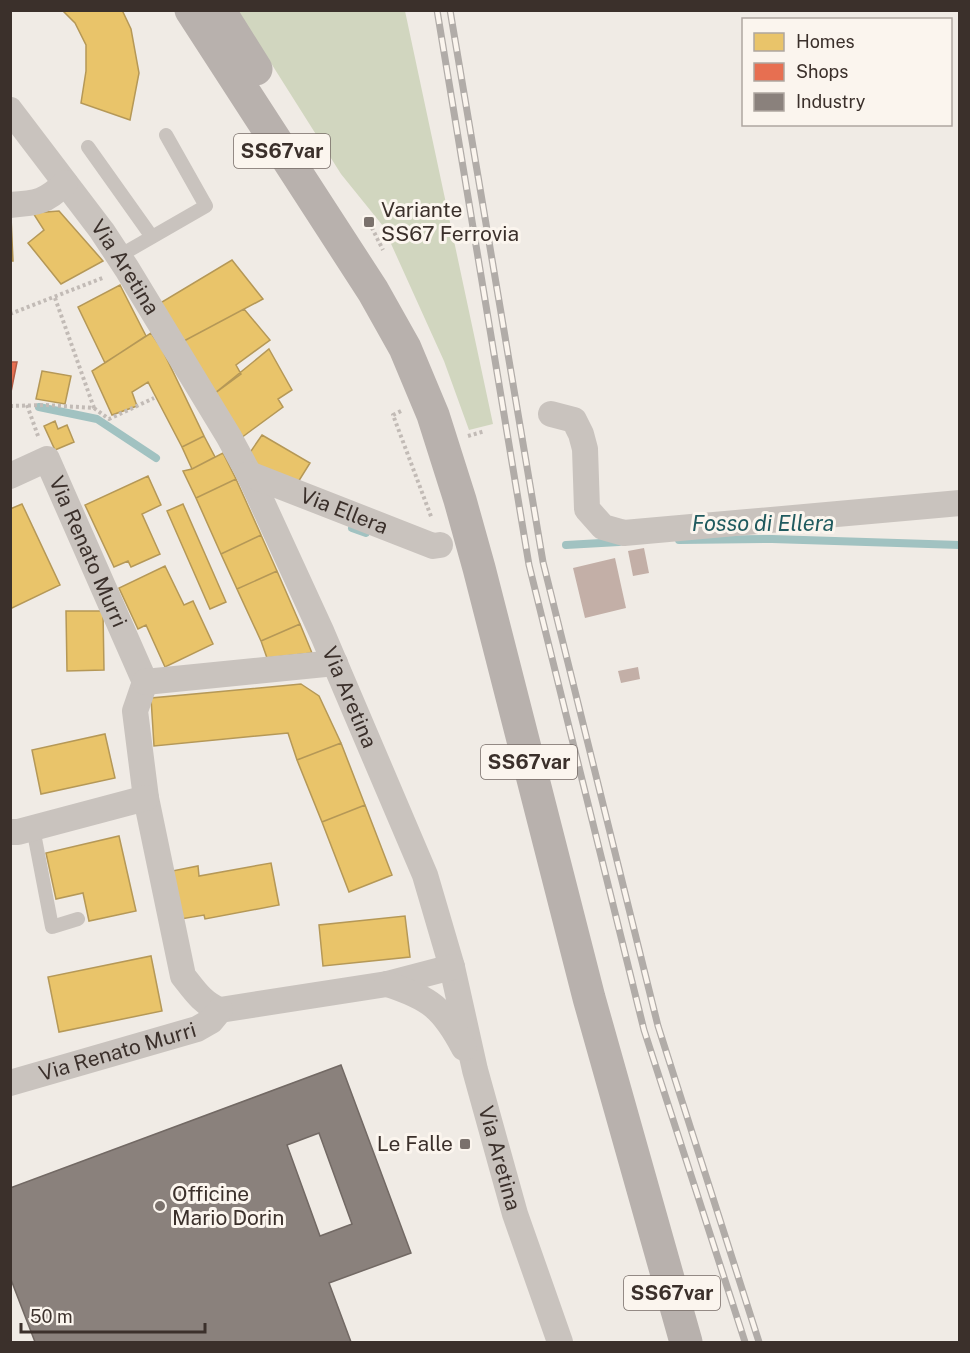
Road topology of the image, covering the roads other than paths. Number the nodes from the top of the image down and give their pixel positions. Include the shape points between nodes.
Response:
1 (191, 10) edge
2 (219, 10) edge
3 (10, 110) edge
4 (166, 135) dead end
5 (88, 147) dead end
6 (65, 183) junction
7 (10, 205) edge
8 (152, 237) junction
9 (123, 262) junction
10 (373, 291) junction
11 (551, 414) dead end
12 (249, 474) junction
13 (10, 476) edge
14 (960, 503) edge
15 (440, 545) dead end
16 (335, 663) junction
17 (145, 682) junction
18 (146, 798) junction
19 (22, 830) edge
20 (78, 919) dead end
21 (452, 967) junction
22 (387, 984) junction
23 (220, 1010) junction
24 (475, 1070) junction
25 (10, 1083) edge
26 (560, 1342) edge
27 (686, 1342) edge

1 - 10 main road, SS67var
2 - 10 main road, SS67var via 320,174
3 - 6 street, Via Aretina
4 - 8 lane via 206,206
5 - 8 lane
6 - 7 street via 43,201
6 - 9 street, Via Aretina
8 - 9 lane
9 - 12 street, Via Aretina
10 - 27 main road, SS67var via 405,348 433,415 460,500 589,998
11 - 14 street via 574,420 581,434 587,508 603,527 624,533
12 - 15 street, Via Ellera via 433,546
12 - 16 street, Via Aretina
13 - 17 street, Via Renato Murri via 47,459
16 - 17 street
16 - 21 street, Via Aretina via 425,875
17 - 18 street, Via Renato Murri via 135,711
18 - 19 street
18 - 23 street, Via Renato Murri via 183,976 210,1006
19 - 20 lane via 52,927
21 - 22 street, Via Renato Murri
21 - 24 street, Via Aretina
22 - 23 street, Via Renato Murri
22 - 24 street, Via Renato Murri via 431,1003 452,1026
23 - 25 street, Via Renato Murri via 197,1029
24 - 26 street, Via Aretina via 515,1214

